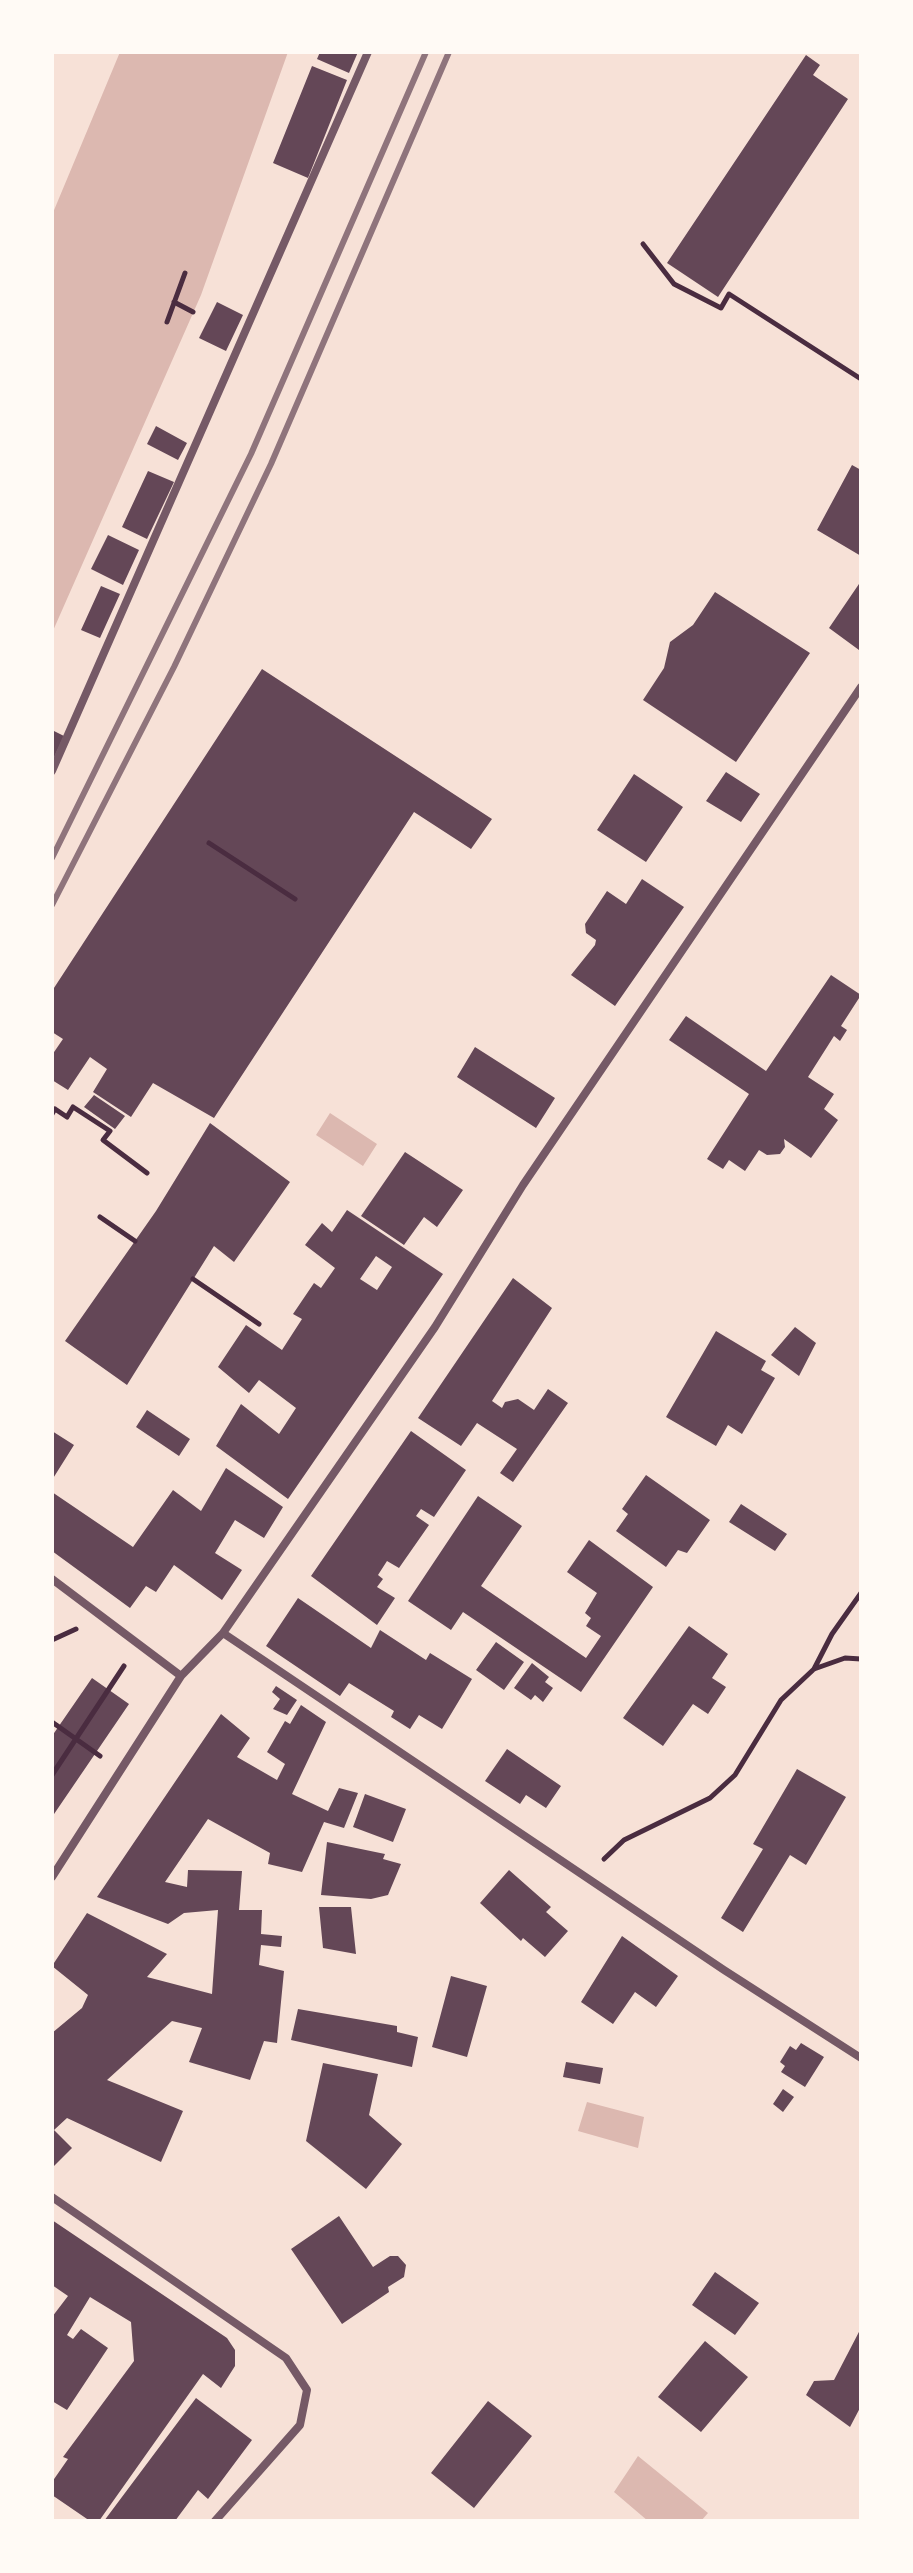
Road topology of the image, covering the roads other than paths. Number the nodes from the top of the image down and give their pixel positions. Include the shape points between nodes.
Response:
1 (368, 52) edge
2 (861, 687) edge
3 (52, 771) edge
4 (52, 1579) edge
5 (223, 1633) junction
6 (181, 1676) junction
7 (52, 1877) edge
8 (861, 2058) edge
9 (52, 2197) edge
10 (215, 2521) edge

1 - 3 street
2 - 5 street via 523,1185 435,1327
4 - 6 street
5 - 6 street
5 - 8 street
6 - 7 street
9 - 10 street via 286,2358 307,2390 300,2425

